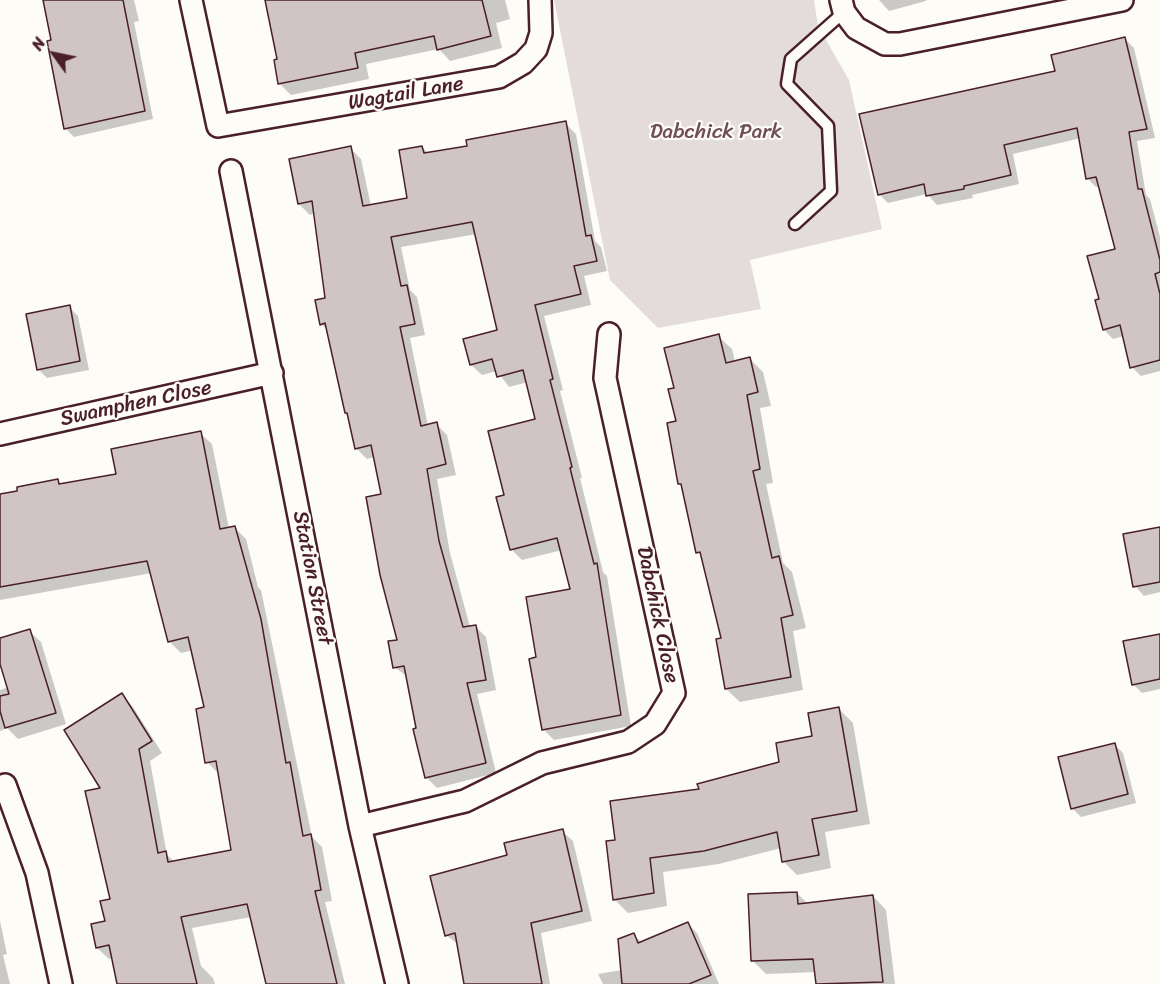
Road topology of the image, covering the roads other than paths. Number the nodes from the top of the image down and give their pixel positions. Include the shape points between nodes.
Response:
1 (191, 0) edge
2 (540, 0) edge
3 (1122, 0) edge
4 (842, 6) edge
5 (231, 171) dead end
6 (795, 224) dead end
7 (609, 334) dead end
8 (272, 373) junction
9 (0, 434) edge
10 (5, 785) dead end
11 (360, 826) junction
12 (60, 984) edge
13 (397, 984) edge

1 - 2 street, Wagtail Lane via 218,126 499,77 524,63 536,49 541,33
3 - 4 street via 900,44 885,44 856,28
4 - 6 lane via 791,59 787,84 828,126 831,191
5 - 8 street, Station Street
7 - 11 street, Dabchick Close via 605,378 674,693 655,724 628,741 542,763 465,801
8 - 9 street, Swamphen Close
8 - 11 street, Station Street
10 - 12 street via 37,873
11 - 13 street, Station Street

